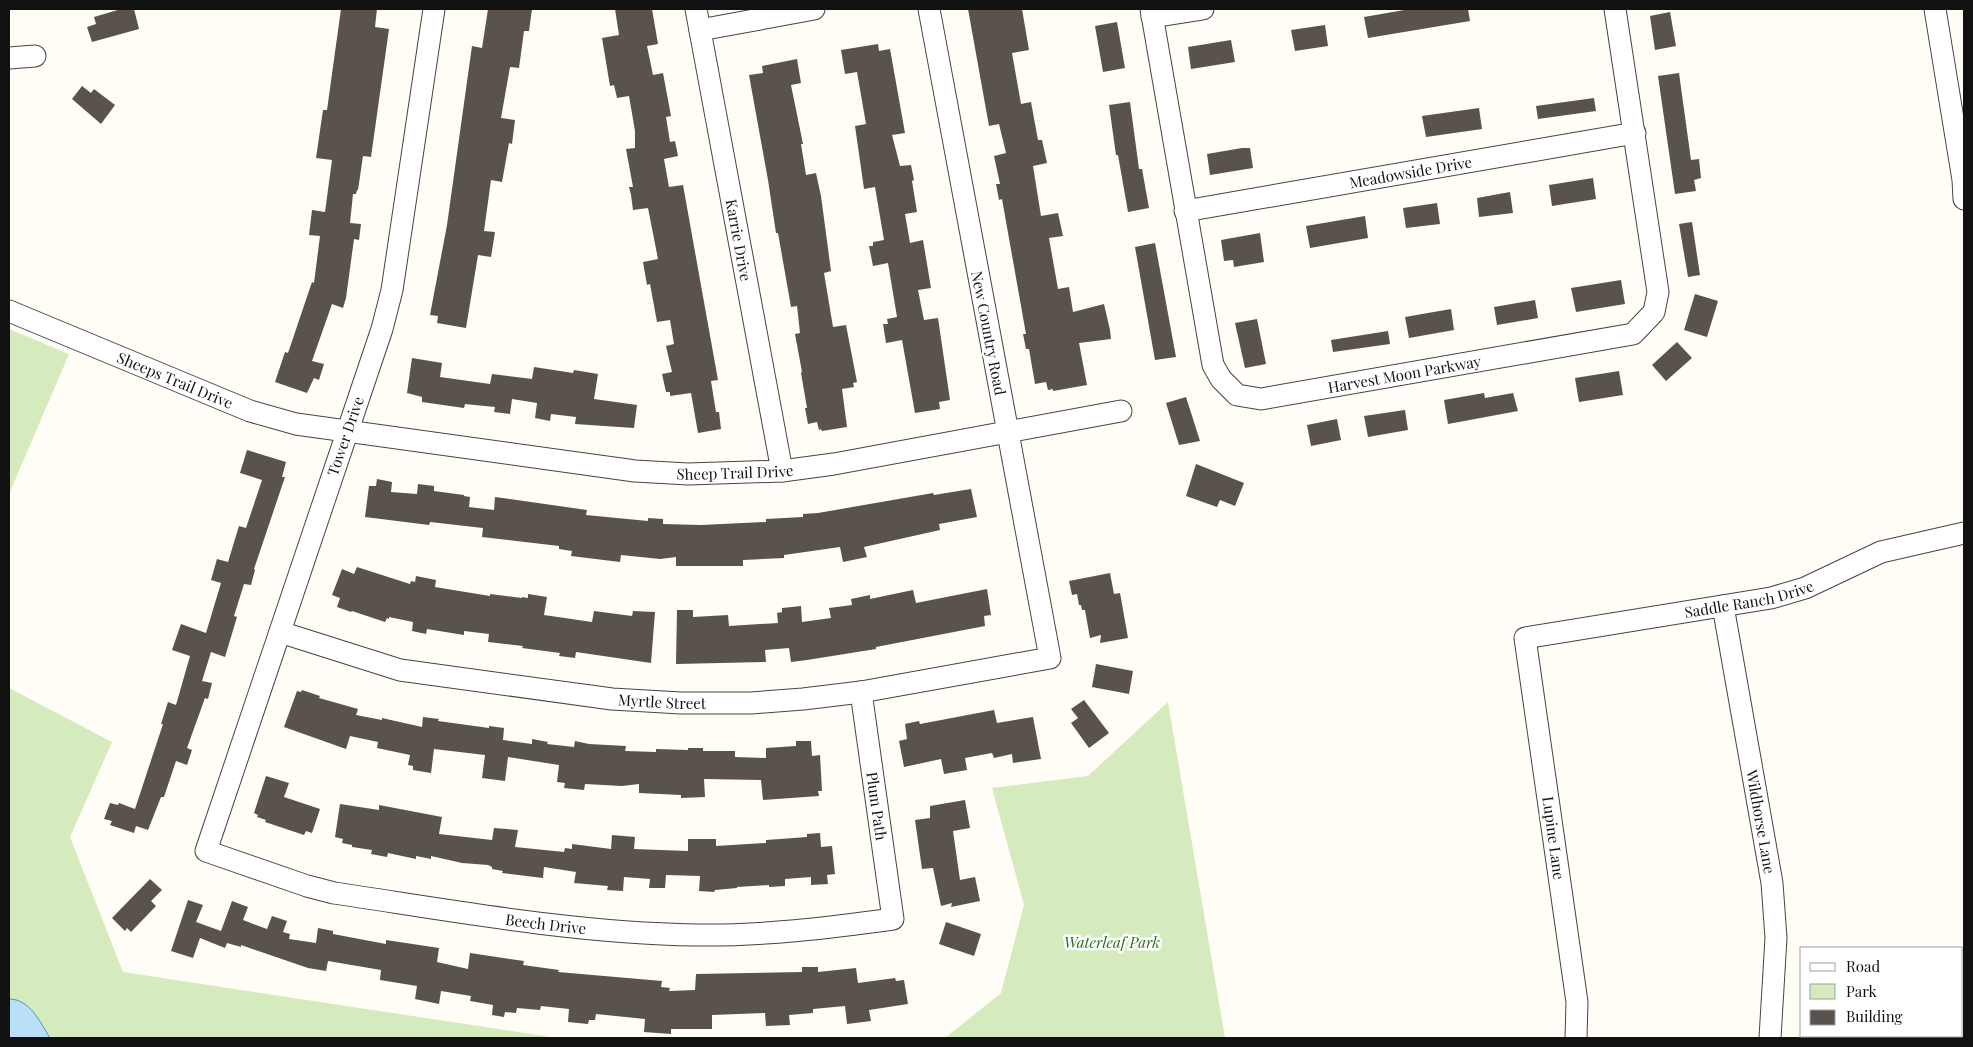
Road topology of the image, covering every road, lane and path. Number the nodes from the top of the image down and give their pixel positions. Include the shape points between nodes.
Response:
1 (434, 9) edge
2 (696, 9) edge
3 (814, 9) edge
4 (929, 9) edge
5 (1203, 9) edge
6 (1614, 9) edge
7 (1935, 9) edge
8 (1151, 13) edge
9 (700, 30) junction
10 (35, 56) dead end
11 (9, 58) edge
12 (1957, 103) edge
13 (1635, 132) junction
14 (1964, 199) edge
15 (1185, 211) junction
16 (9, 311) edge
17 (1121, 411) dead end
18 (347, 432) junction
19 (1008, 432) junction
20 (782, 471) junction
21 (1964, 533) edge
22 (1723, 606) junction
23 (280, 632) junction
24 (1526, 638) joint
25 (1050, 658) joint
26 (862, 692) junction
27 (206, 851) joint
28 (893, 920) joint
29 (1576, 1038) edge
30 (1770, 1038) edge

1 - 18 street, Tower Drive via 392,290
2 - 9 street, Karrie Drive
3 - 9 street
4 - 19 street, New Country Road
5 - 8 street
6 - 13 street, Harvest Moon Parkway
7 - 12 street
8 - 15 street, Harvest Moon Parkway
9 - 20 street, Karrie Drive
10 - 11 street
12 - 14 street
13 - 15 street, Meadowside Drive
13 - 15 street, Harvest Moon Parkway via 1658,292 1654,312 1633,334 1613,338 1261,399 1237,395 1213,365
16 - 18 street, Sheeps Trail Drive via 250,411 296,424
17 - 19 street, Sheep Trail Drive
18 - 20 street, Sheep Trail Drive via 635,471 688,474
18 - 23 street, Tower Drive
19 - 20 street, Sheep Trail Drive
19 - 25 street, New Country Road
21 - 22 street, Saddle Ranch Drive via 1881,552 1771,598
22 - 24 street, Saddle Ranch Drive
22 - 30 street, Wildhorse Lane via 1772,883 1776,938
23 - 26 street, Myrtle Street via 400,670 612,699 751,703
23 - 27 street, Tower Drive
24 - 29 street, Lupine Lane via 1577,1002
25 - 26 street, Myrtle Street
26 - 28 street, Plum Path
27 - 28 street, Beech Drive via 334,893 594,929 697,935 761,933

